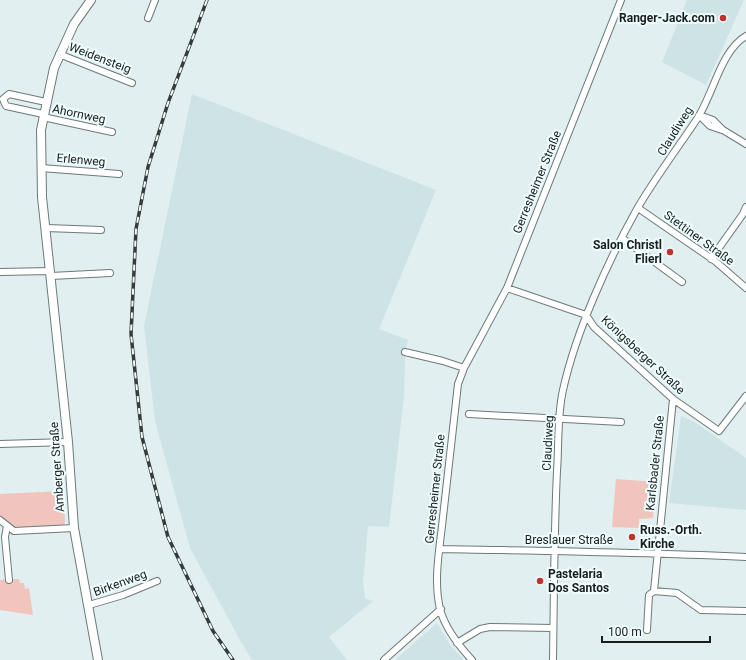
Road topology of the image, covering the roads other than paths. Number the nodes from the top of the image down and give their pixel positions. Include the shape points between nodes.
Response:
1 (91, 0) edge
2 (155, 0) edge
3 (621, 0) edge
4 (148, 18) dead end
5 (746, 36) edge
6 (59, 54) junction
7 (132, 83) dead end
8 (2, 99) edge
9 (46, 102) junction
10 (699, 115) junction
11 (43, 116) junction
12 (112, 132) dead end
13 (746, 144) edge
14 (41, 168) junction
15 (119, 174) dead end
16 (746, 207) edge
17 (638, 208) junction
18 (46, 228) junction
19 (101, 230) dead end
20 (622, 238) junction
21 (711, 259) junction
22 (0, 272) edge
23 (110, 273) dead end
24 (50, 274) junction
25 (682, 282) dead end
26 (507, 288) junction
27 (746, 288) edge
28 (586, 315) junction
29 (405, 352) dead end
30 (464, 368) junction
31 (746, 396) edge
32 (673, 399) junction
33 (469, 414) dead end
34 (560, 419) junction
35 (621, 422) dead end
36 (68, 442) junction
37 (0, 444) edge
38 (0, 520) edge
39 (7, 526) junction
40 (74, 528) junction
41 (440, 548) junction
42 (554, 552) junction
43 (657, 552) junction
44 (746, 558) edge
45 (9, 580) dead end
46 (157, 581) dead end
47 (654, 591) junction
48 (89, 606) junction
49 (440, 609) junction
50 (746, 611) edge
51 (553, 628) junction
52 (647, 630) dead end
53 (457, 643) junction
54 (98, 660) edge
55 (384, 660) edge
56 (472, 660) edge
57 (553, 660) edge

1 - 6 street, Amberger Straße via 74,24
2 - 4 street
3 - 26 street, Gerresheimer Straße
5 - 10 street, Claudiweg via 731,48
6 - 7 street, Weidensteig
6 - 9 street, Amberger Straße
8 - 9 street via 9,94
8 - 11 street, Ahornweg via 6,106
9 - 11 street, Amberger Straße
10 - 13 street via 710,126 723,130
10 - 17 street, Claudiweg
11 - 12 street, Ahornweg
11 - 14 street, Amberger Straße
14 - 15 street, Erlenweg
14 - 18 street, Amberger Straße
16 - 21 street
17 - 20 street, Claudiweg
17 - 21 street, Stettiner Straße
18 - 19 street
18 - 24 street, Amberger Straße
20 - 25 street
20 - 28 street, Claudiweg
21 - 27 street, Stettiner Straße
22 - 24 street
23 - 24 street
24 - 36 street, Amberger Straße
26 - 28 street, Königsberger Straße
26 - 30 street, Gerresheimer Straße
28 - 32 street, Königsberger Straße via 594,327
28 - 34 street, Claudiweg via 562,391
29 - 30 street
30 - 41 street, Gerresheimer Straße via 458,384
31 - 32 street, Königsberger Straße via 719,431
32 - 43 street, Karlsbader Straße
33 - 34 street
34 - 35 street
34 - 42 street, Claudiweg
36 - 37 street
36 - 40 street, Amberger Straße
38 - 39 street
39 - 40 street via 14,531
39 - 45 street via 5,537
40 - 48 street, Amberger Straße
41 - 42 street, Breslauer Straße
41 - 49 street, Gerresheimer Straße via 437,590
42 - 43 street, Breslauer Straße
42 - 51 street, Claudiweg
43 - 44 street, Breslauer Straße
43 - 47 street, Karlsbader Straße
46 - 48 street, Birkenweg
47 - 50 street via 677,593 701,610
47 - 52 street, Karlsbader Straße via 648,594
48 - 54 street, Amberger Straße
49 - 53 street, Gerresheimer Straße
49 - 55 street
51 - 53 street via 490,627 480,629
51 - 57 street, Claudiweg
53 - 56 street, Gerresheimer Straße

